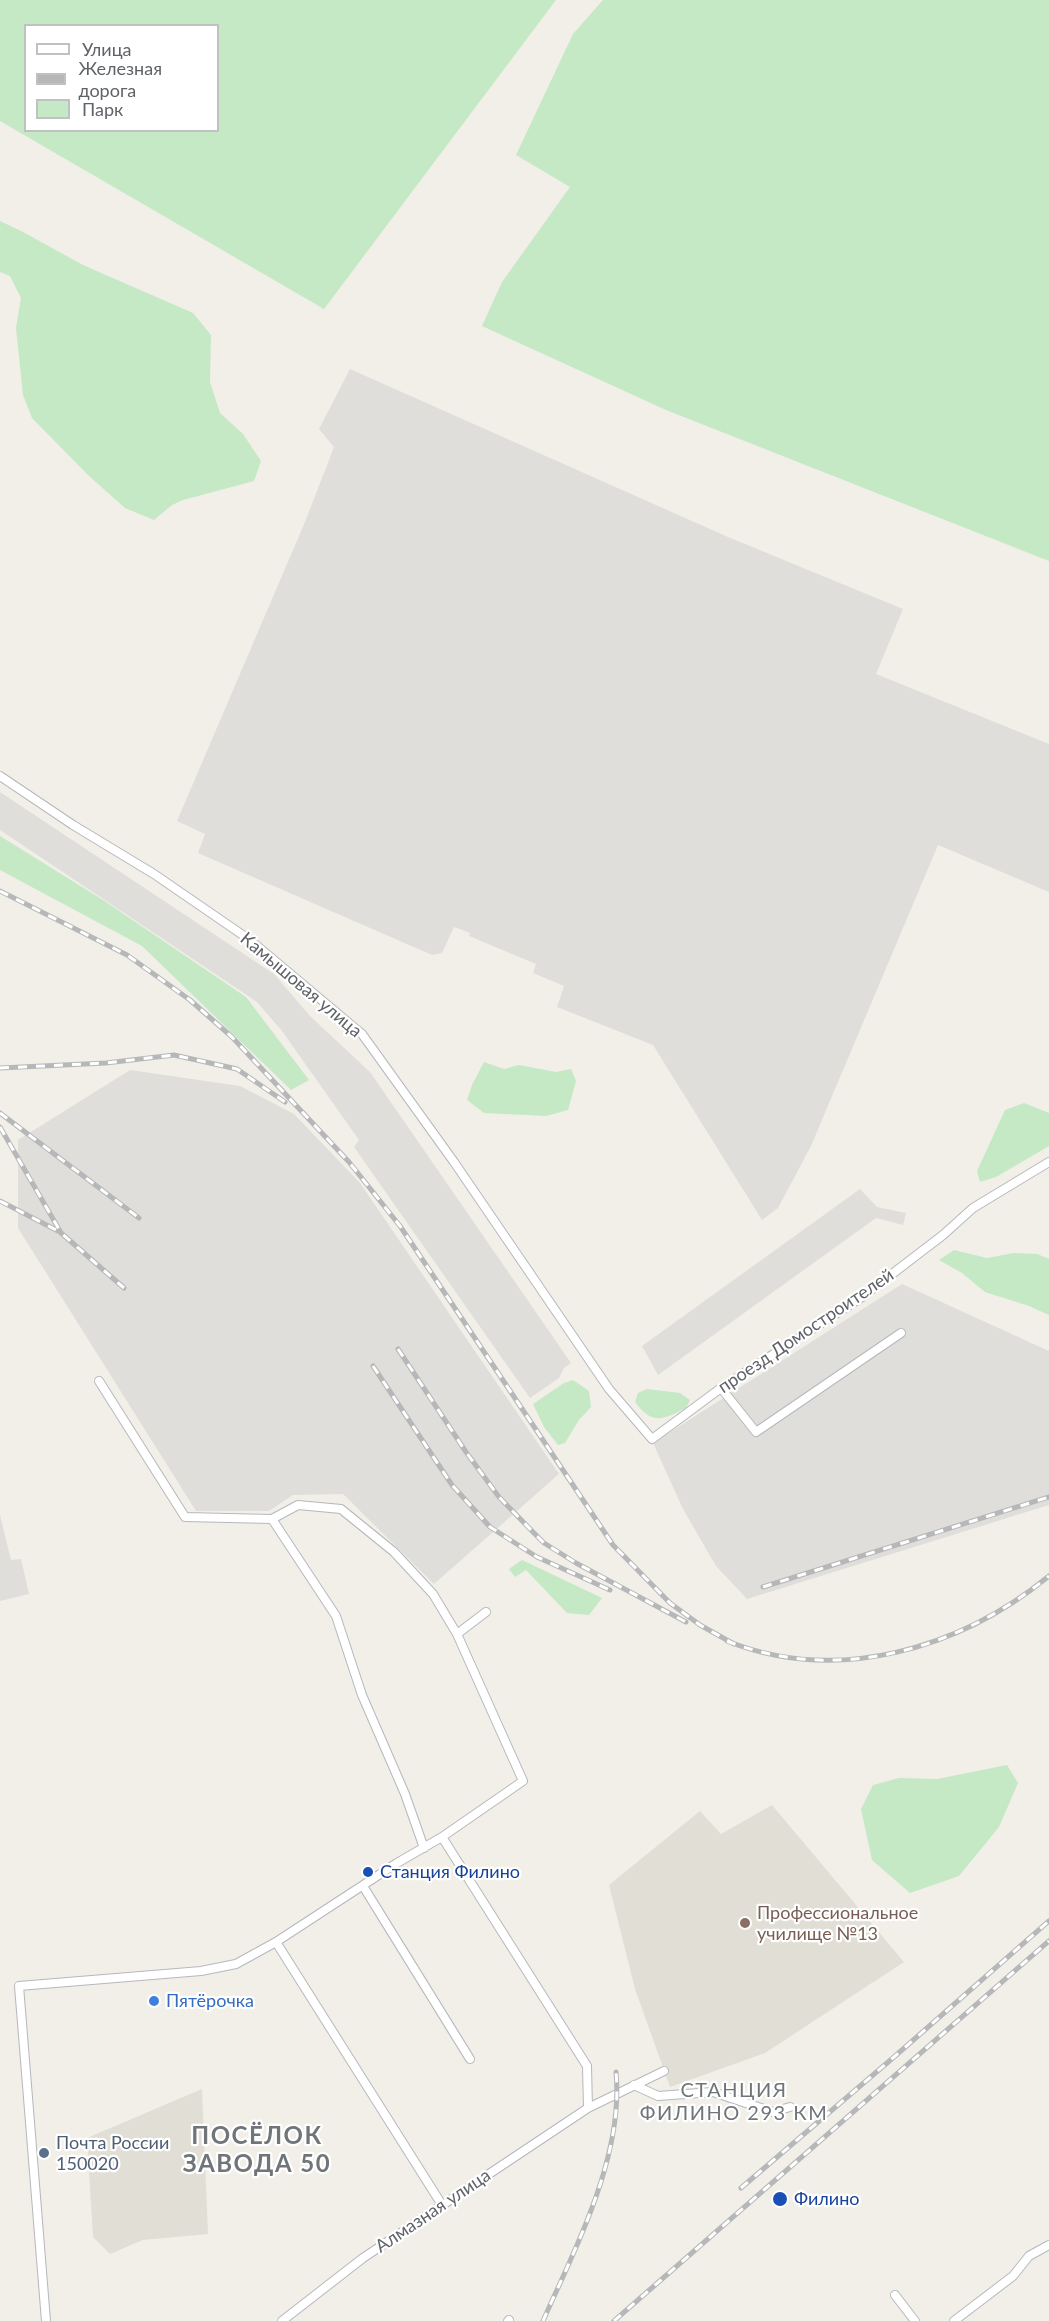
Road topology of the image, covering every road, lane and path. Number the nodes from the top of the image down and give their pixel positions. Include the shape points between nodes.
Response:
1 (0, 776) edge
2 (1049, 1162) edge
3 (901, 1333) dead end
4 (99, 1381) dead end
5 (721, 1388) junction
6 (652, 1439) joint
7 (272, 1519) junction
8 (486, 1612) dead end
9 (457, 1634) junction
10 (442, 1837) junction
11 (424, 1848) junction
12 (363, 1886) junction
13 (276, 1942) junction
14 (470, 2059) dead end
15 (664, 2071) dead end
16 (633, 2085) junction
17 (790, 2107) dead end
18 (588, 2108) junction
19 (442, 2205) junction
20 (1049, 2245) edge
21 (896, 2295) dead end
22 (46, 2321) edge
23 (282, 2321) edge
24 (915, 2321) edge
25 (954, 2321) edge

1 - 6 street, Камышовая улица via 250,940 362,1034 609,1389
2 - 5 street, проезд Домостроителей via 973,1208 862,1298
3 - 5 street via 756,1432
4 - 7 street via 185,1517
5 - 6 street, проезд Домостроителей
7 - 9 street via 298,1505 341,1509 394,1552 433,1594
7 - 11 street via 336,1616 362,1695
8 - 9 street
9 - 10 street via 523,1781
10 - 11 street
10 - 18 street via 587,2066
11 - 12 street
12 - 13 street
12 - 14 street
13 - 19 street
13 - 22 street via 236,1964 214,1970 19,1986
15 - 16 street, Алмазная улица
16 - 17 street via 658,2096 713,2092 773,2112
16 - 18 street, Алмазная улица
18 - 19 street, Алмазная улица
19 - 23 street, Алмазная улица via 363,2258
20 - 25 street via 1029,2256 1013,2276
21 - 24 street

